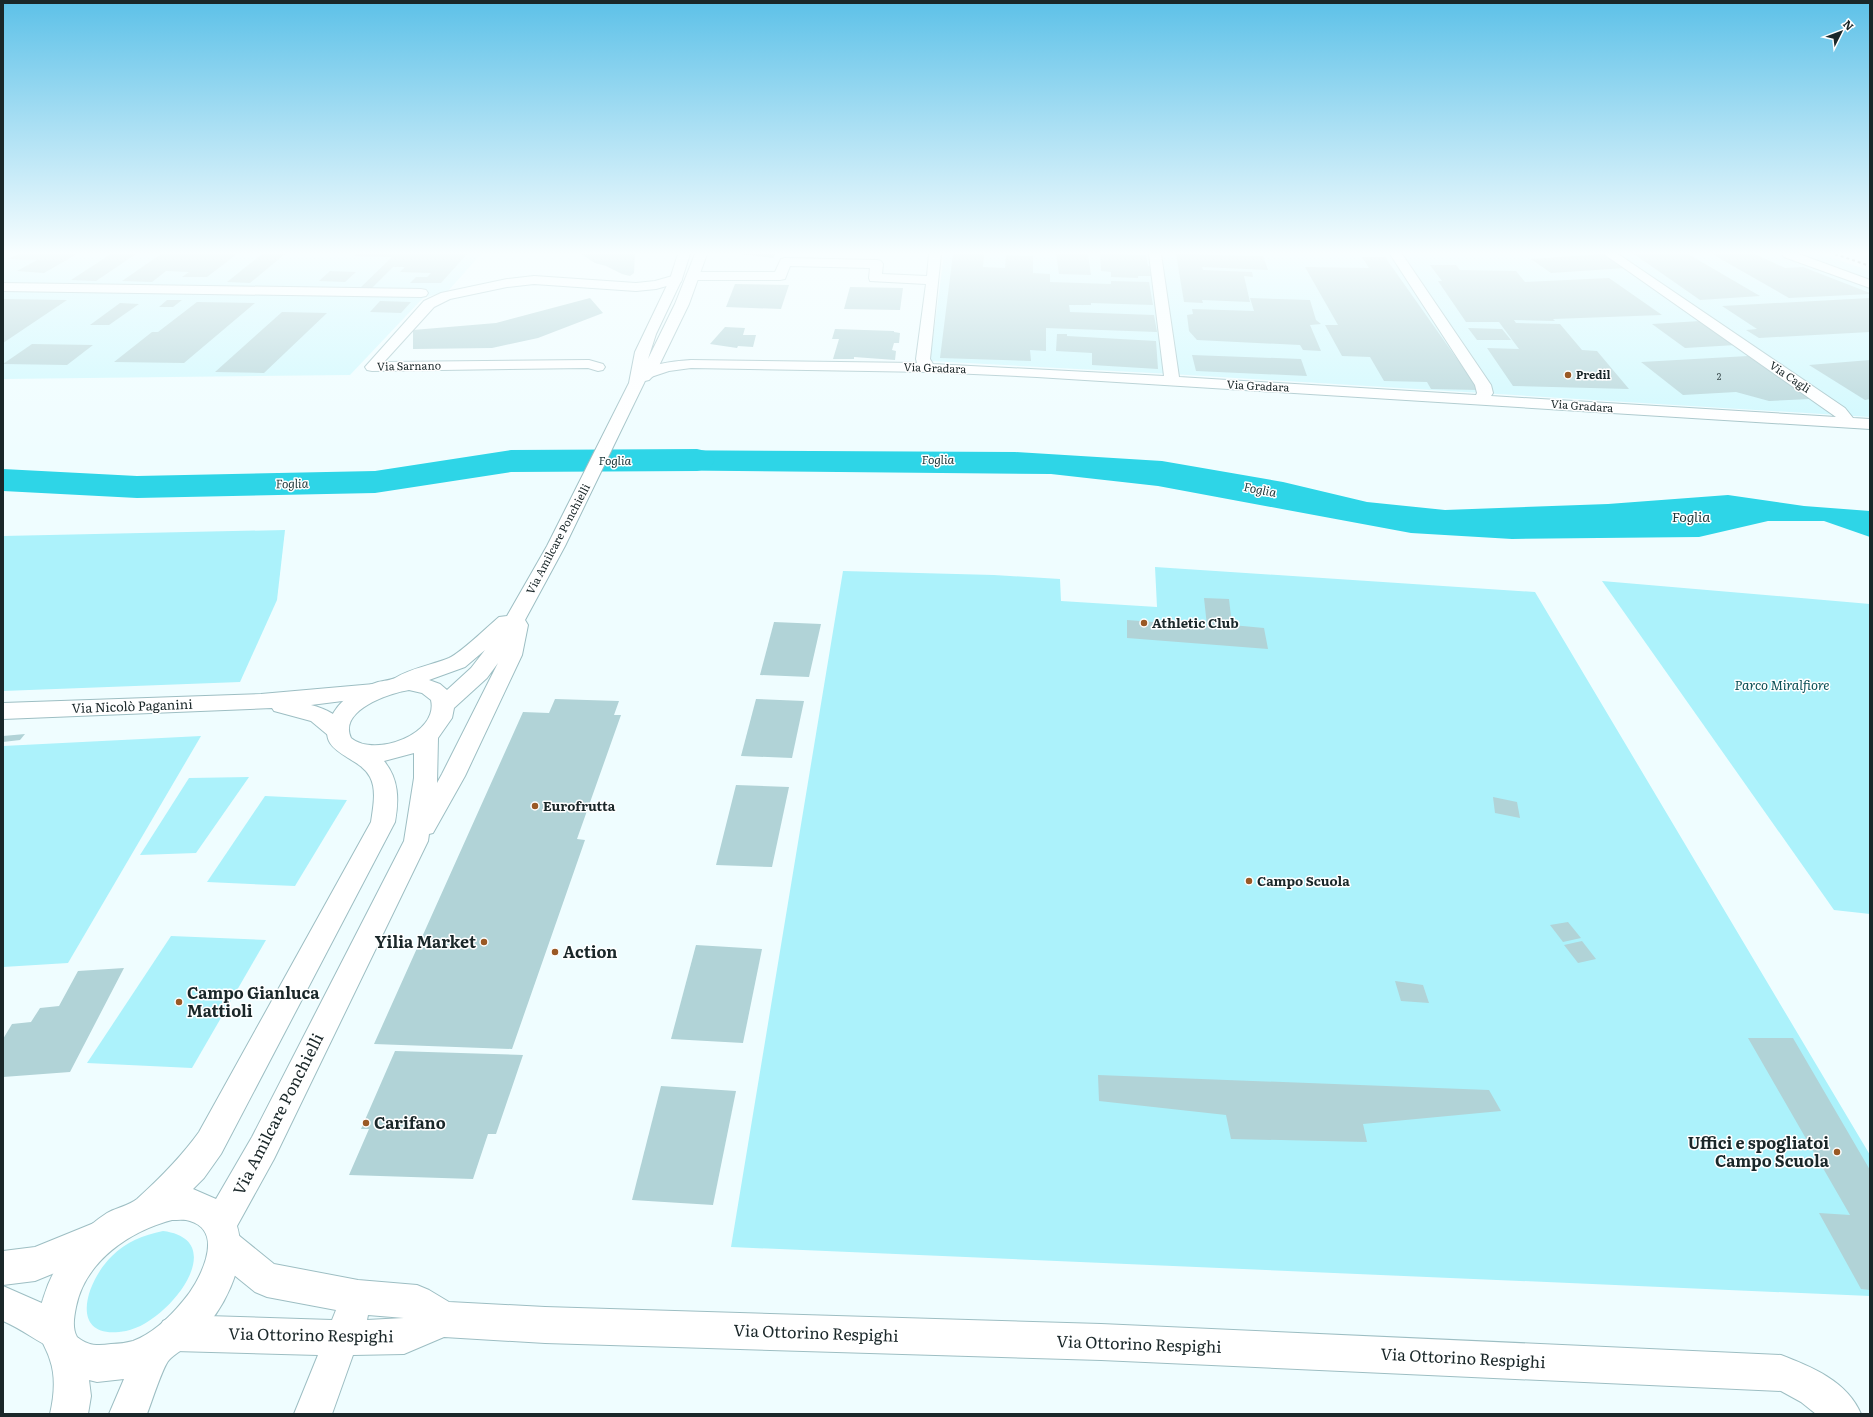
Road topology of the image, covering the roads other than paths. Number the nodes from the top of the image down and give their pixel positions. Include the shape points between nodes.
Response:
1 (414, 320) edge
2 (656, 320) edge
3 (673, 320) edge
4 (927, 320) edge
5 (1164, 320) edge
6 (1440, 320) edge
7 (1706, 320) edge
8 (598, 367) dead end
9 (930, 368) junction
10 (642, 378) junction
11 (1172, 381) junction
12 (1481, 399) junction
13 (1848, 423) junction
14 (1870, 424) edge
15 (521, 610) junction
16 (384, 688) junction
17 (261, 702) junction
18 (444, 704) junction
19 (3, 711) edge
20 (337, 730) junction
21 (427, 735) junction
22 (357, 752) junction
23 (416, 841) junction
24 (149, 1209) junction
25 (222, 1235) junction
26 (103, 1236) junction
27 (3, 1268) edge
28 (358, 1297) junction
29 (3, 1302) edge
30 (444, 1319) junction
31 (344, 1338) junction
32 (166, 1340) junction
33 (62, 1343) junction
34 (1835, 1406) edge
35 (69, 1414) edge
36 (128, 1414) edge
37 (313, 1414) edge

1 - 8 street, Via Sarnano via 372,367 589,364
2 - 10 street, Via Amilcare Ponchielli via 642,352
3 - 10 street, Via Amilcare Ponchielli
4 - 9 street via 923,358 925,365
5 - 11 street
6 - 12 street via 1483,385 1485,392
7 - 13 street, Via Cagli via 1839,411
9 - 10 street, Via Gradara via 691,364 666,367
9 - 11 street, Via Gradara
10 - 15 street, Via Amilcare Ponchielli
11 - 12 street, Via Gradara
12 - 13 street, Via Gradara
13 - 14 street, Via Gradara
15 - 16 street, Via Amilcare Ponchielli via 458,662
15 - 18 street, Via Amilcare Ponchielli via 479,673
15 - 23 street via 512,655 453,776
16 - 17 street, Via Nicolò Paganini
16 - 18 street, Via Amilcare Ponchielli via 409,683 428,687 441,696
16 - 20 street, Via Amilcare Ponchielli via 360,699 348,708 340,719
17 - 19 street, Via Nicolò Paganini
17 - 20 street, Via Nicolò Paganini via 312,712 328,720
18 - 21 street via 443,714 437,725
20 - 22 street via 339,739 346,747
21 - 22 street via 411,745 392,751 374,754
21 - 23 street, Via Amilcare Ponchielli via 425,790
22 - 24 street via 379,771 387,803 383,822 210,1143 193,1167
23 - 25 street, Via Amilcare Ponchielli
24 - 25 street via 172,1204 192,1204 209,1211
24 - 26 street via 126,1220
25 - 28 street, Via Ottorino Respighi via 249,1267 267,1280
25 - 32 street, Via Amilcare Ponchielli via 222,1267 212,1290 196,1313
26 - 27 street via 35,1264
26 - 33 street via 81,1259 65,1284 56,1309
28 - 30 street, Via Ottorino Respighi via 418,1302
28 - 31 street
29 - 33 street, Via Amilcare Ponchielli via 32,1316
30 - 31 street, Via Ottorino Respighi via 404,1336
30 - 34 street, Via Ottorino Respighi via 545,1325 1101,1342 1781,1373 1805,1382
31 - 32 street, Via Ottorino Respighi
31 - 37 street
32 - 33 street, Via Amilcare Ponchielli via 130,1360 105,1365 84,1363
32 - 36 street, Via Amilcare Ponchielli
33 - 35 street via 72,1396

